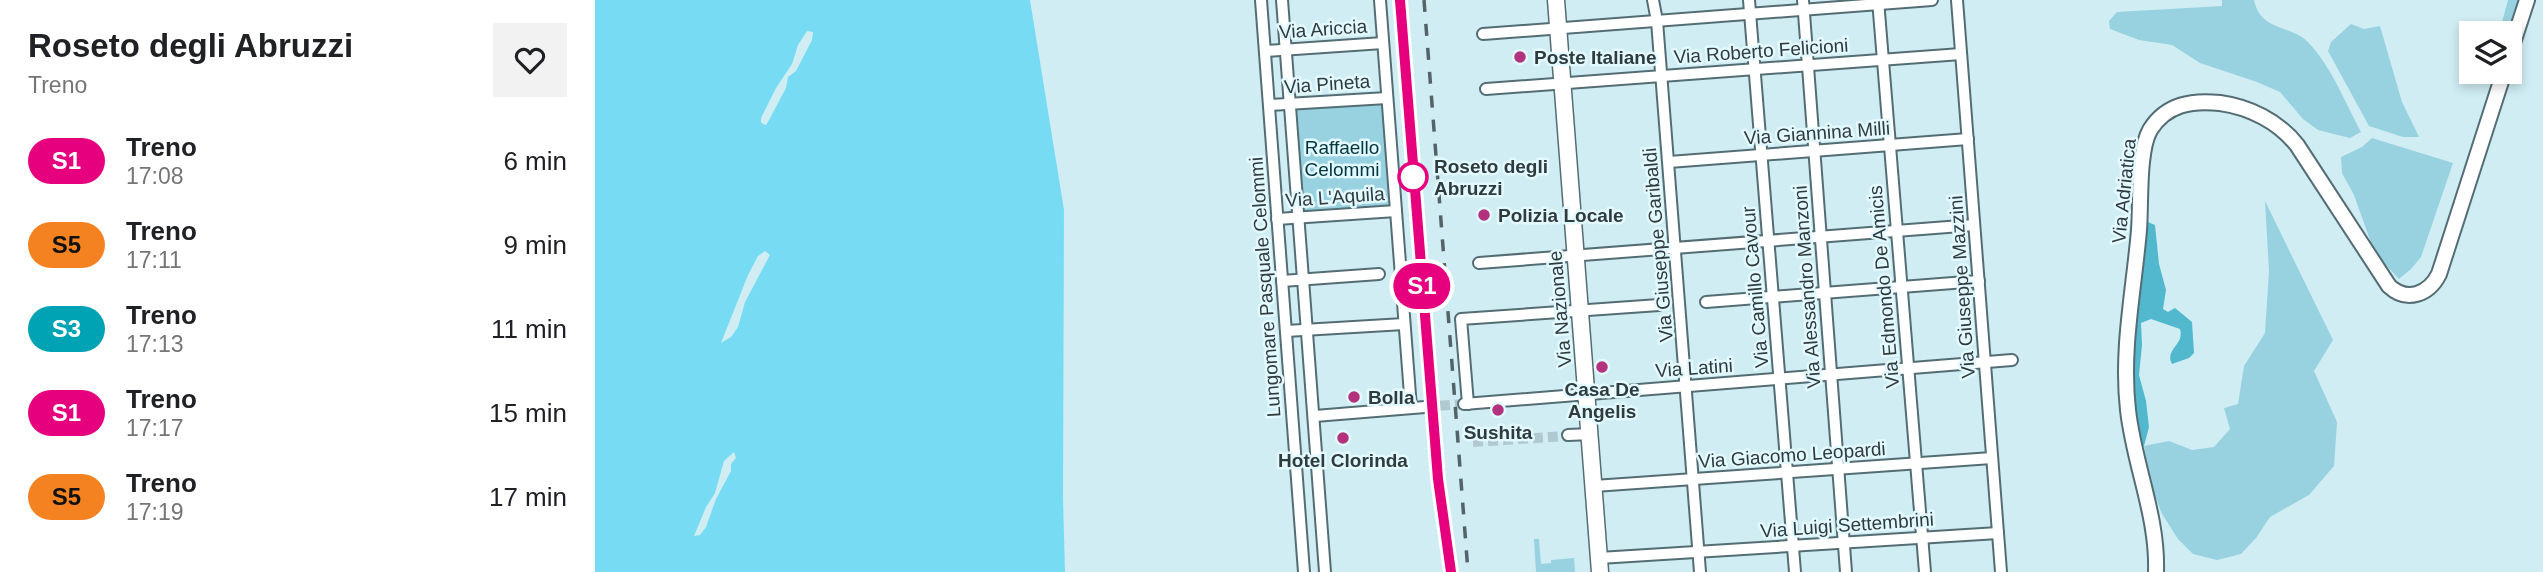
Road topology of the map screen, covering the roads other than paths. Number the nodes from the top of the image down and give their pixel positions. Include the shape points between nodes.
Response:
1 (1261, 0) edge
2 (1282, 0) edge
3 (1380, 0) edge
4 (1556, 0) edge
5 (1653, 0) edge
6 (1749, 0) edge
7 (1932, 0) edge
8 (1957, 0) edge
9 (2527, 0) edge
10 (1878, 2) edge
11 (1803, 5) edge
12 (1751, 14) junction
13 (2520, 21) edge
14 (1657, 22) junction
15 (1558, 29) junction
16 (1483, 34) dead end
17 (1383, 43) junction
18 (1286, 50) junction
19 (1265, 51) junction
20 (1961, 54) junction
21 (1883, 60) junction
22 (1808, 65) junction
23 (1755, 69) junction
24 (1662, 76) junction
25 (1563, 84) junction
26 (2500, 84) edge
27 (1486, 89) dead end
28 (1387, 98) junction
29 (1290, 104) junction
30 (1269, 105) junction
31 (1968, 139) junction
32 (1890, 145) junction
33 (1815, 151) junction
34 (1762, 155) junction
35 (1669, 162) junction
36 (1396, 211) junction
37 (1297, 217) junction
38 (1277, 219) junction
39 (1974, 225) junction
40 (1898, 230) junction
41 (1821, 236) junction
42 (1768, 241) junction
43 (1676, 248) junction
44 (1577, 256) junction
45 (1479, 263) dead end
46 (1379, 274) dead end
47 (1303, 280) junction
48 (1282, 281) junction
49 (1979, 281) junction
50 (1902, 287) junction
51 (1825, 293) junction
52 (1773, 297) junction
53 (1706, 302) dead end
54 (1659, 305) dead end
55 (1582, 310) junction
56 (1404, 324) junction
57 (1307, 330) junction
58 (1286, 331) junction
59 (2012, 360) dead end
60 (1985, 362) junction
61 (1909, 368) junction
62 (1831, 374) junction
63 (1779, 379) junction
64 (1686, 386) junction
65 (1588, 393) junction
66 (1425, 407) tunnel mouth
67 (1411, 408) junction
68 (1315, 416) junction
69 (1591, 434) junction
70 (1568, 435) tunnel mouth
71 (1992, 458) junction
72 (1916, 463) junction
73 (1839, 470) junction
74 (1787, 473) junction
75 (1693, 480) junction
76 (1594, 486) junction
77 (1998, 533) junction
78 (1922, 538) junction
79 (1844, 542) junction
80 (1793, 546) junction
81 (1699, 552) junction
82 (1599, 565) edge
83 (1304, 572) edge
84 (1325, 572) edge
85 (1700, 572) edge
86 (1795, 572) edge
87 (1846, 572) edge
88 (1925, 572) edge
89 (2001, 572) edge
90 (2155, 572) edge

1 - 19 street, Lungomare Pasquale Celommi
2 - 18 street
3 - 17 street
4 - 15 main road, Via Nazionale
5 - 14 street, Via Giuseppe Garibaldi
6 - 12 street, Via Camillo Cavour
7 - 10 street
8 - 20 street, Via Giuseppe Mazzini
9 - 13 main road
10 - 11 street
10 - 21 street, Via Edmondo De Amicis
11 - 12 street
11 - 22 street, Via Alessandro Manzoni
12 - 14 street
12 - 23 street, Via Camillo Cavour
14 - 15 street
14 - 24 street, Via Giuseppe Garibaldi
15 - 16 street
15 - 25 main road, Via Nazionale
17 - 18 street, Via Ariccia
17 - 28 street
18 - 19 street, Via Ariccia
18 - 29 street
19 - 30 street, Lungomare Pasquale Celommi
20 - 21 street, Via Roberto Felicioni
20 - 31 street, Via Giuseppe Mazzini
21 - 22 street, Via Roberto Felicioni
21 - 32 street, Via Edmondo De Amicis
22 - 23 street, Via Roberto Felicioni
22 - 33 street, Via Alessandro Manzoni
23 - 24 street, Via Roberto Felicioni
23 - 34 street, Via Camillo Cavour
24 - 25 street, Via Roberto Felicioni
24 - 35 street, Via Giuseppe Garibaldi
25 - 27 street, Via Roberto Felicioni
25 - 44 main road, Via Nazionale
26 - 90 main road, Via Adriatica via 2441,271 2432,285 2418,294 2403,295 2391,288 2297,145 2267,119 2233,106 2179,104 2150,130 2144,147 2125,367 2132,437 2154,530
28 - 29 street, Via Pineta
28 - 36 street
29 - 30 street, Via Pineta
29 - 37 street
30 - 38 street, Lungomare Pasquale Celommi
31 - 32 street, Via Giannina Milli
31 - 39 street, Via Giuseppe Mazzini
32 - 33 street, Via Giannina Milli
32 - 40 street, Via Edmondo De Amicis
33 - 34 street, Via Giannina Milli
33 - 41 street, Via Alessandro Manzoni
34 - 35 street, Via Giannina Milli
34 - 42 street, Via Camillo Cavour
35 - 43 street, Via Giuseppe Garibaldi
36 - 37 street, Via L'Aquila
36 - 56 street
37 - 38 street, Via L'Aquila
37 - 47 street
38 - 48 street, Lungomare Pasquale Celommi
39 - 40 street
39 - 49 street, Via Giuseppe Mazzini
40 - 41 street
40 - 50 street, Via Edmondo De Amicis
41 - 42 street
41 - 51 street, Via Alessandro Manzoni
42 - 43 street
42 - 52 street, Via Camillo Cavour
43 - 44 street
43 - 64 street, Via Giuseppe Garibaldi
44 - 45 street
44 - 55 main road, Via Nazionale
46 - 47 street
47 - 48 street
47 - 57 street
48 - 58 street, Lungomare Pasquale Celommi
49 - 50 street
49 - 60 street, Via Giuseppe Mazzini
50 - 51 street
50 - 61 street, Via Edmondo De Amicis
51 - 52 street
51 - 62 street, Via Alessandro Manzoni
52 - 53 street
52 - 63 street, Via Camillo Cavour
54 - 55 street
55 - 65 main road, Via Nazionale
55 - 65 street, Via Latini via 1461,319 1466,404
56 - 57 street
56 - 67 street
57 - 58 street
57 - 68 street
58 - 83 street, Lungomare Pasquale Celommi
59 - 60 street, Via Latini
60 - 61 street, Via Latini
60 - 71 street, Via Giuseppe Mazzini
61 - 62 street, Via Latini
61 - 72 street, Via Edmondo De Amicis
62 - 63 street, Via Latini
62 - 73 street, Via Alessandro Manzoni
63 - 64 street, Via Latini
63 - 74 street, Via Camillo Cavour
64 - 65 street, Via Latini
64 - 75 street, Via Giuseppe Garibaldi
65 - 69 main road, Via Nazionale
66 - 67 street
67 - 68 street
68 - 84 street
69 - 70 street
69 - 76 main road, Via Nazionale
71 - 72 street, Via Giacomo Leopardi
71 - 77 street, Via Giuseppe Mazzini
72 - 73 street, Via Giacomo Leopardi
72 - 78 street, Via Edmondo De Amicis
73 - 74 street, Via Giacomo Leopardi
73 - 79 street, Via Alessandro Manzoni
74 - 75 street, Via Giacomo Leopardi
74 - 80 street, Via Camillo Cavour
75 - 76 street, Via Giacomo Leopardi
75 - 81 street, Via Giuseppe Garibaldi
76 - 82 main road, Via Nazionale
77 - 78 street, Via Luigi Settembrini
77 - 89 street, Via Giuseppe Mazzini
78 - 79 street, Via Luigi Settembrini
78 - 88 street, Via Edmondo De Amicis
79 - 80 street, Via Luigi Settembrini
79 - 87 street, Via Alessandro Manzoni
80 - 81 street, Via Luigi Settembrini
80 - 86 street, Via Camillo Cavour
81 - 82 street, Via Luigi Settembrini
81 - 85 street, Via Giuseppe Garibaldi

